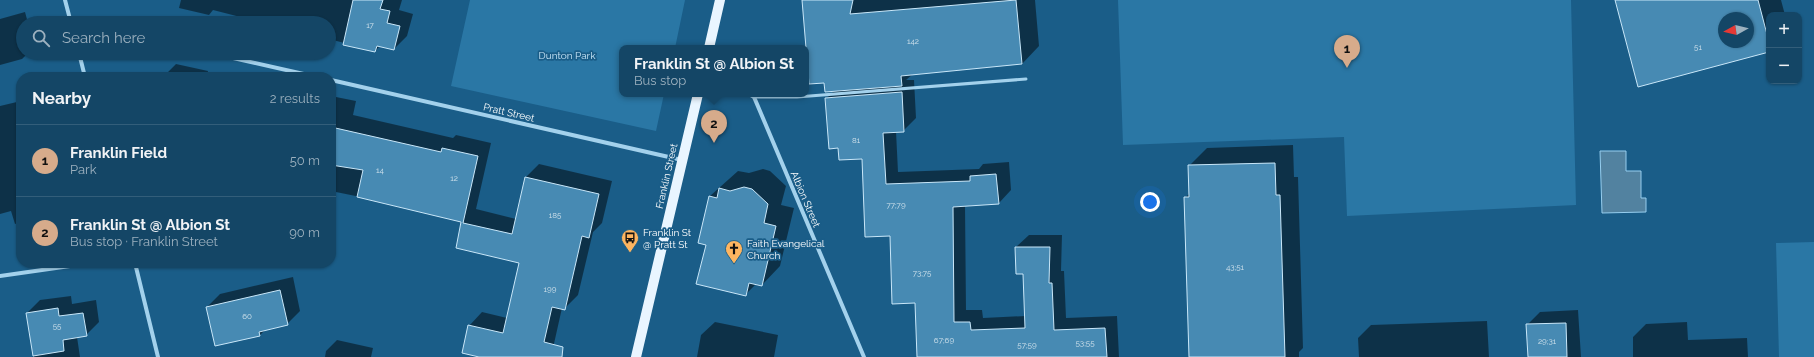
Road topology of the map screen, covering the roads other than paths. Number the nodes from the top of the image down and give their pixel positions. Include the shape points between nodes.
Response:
1 (65, 0) edge
2 (720, 0) edge
3 (69, 16) edge
4 (710, 45) edge
5 (81, 60) edge
6 (242, 60) edge
7 (85, 72) edge
8 (295, 72) edge
9 (1026, 79) dead end
10 (336, 81) edge
11 (809, 96) edge
12 (697, 97) edge
13 (754, 97) joint
14 (797, 97) edge
15 (683, 160) junction
16 (56, 268) edge
17 (136, 268) edge
18 (0, 276) edge
19 (158, 357) edge
20 (636, 357) edge
21 (864, 357) edge

1 - 3 street
2 - 4 main road
5 - 7 street
6 - 8 street
9 - 11 lane
10 - 15 street, Pratt Street
12 - 15 main road, Franklin Street
13 - 14 lane
13 - 21 street, Albion Street
15 - 20 main road, Franklin Street
16 - 18 street
17 - 19 street

